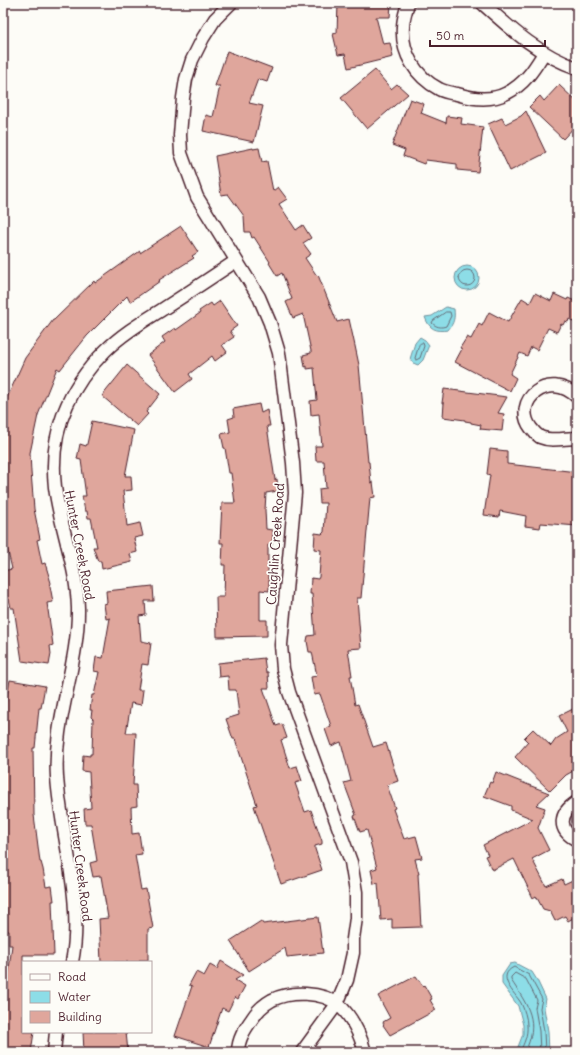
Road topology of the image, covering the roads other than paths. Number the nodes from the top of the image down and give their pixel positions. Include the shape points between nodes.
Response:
1 (230, 3) edge
2 (408, 3) edge
3 (482, 3) edge
4 (544, 53) junction
5 (577, 68) edge
6 (236, 260) junction
7 (577, 397) edge
8 (577, 438) edge
9 (577, 802) edge
10 (577, 840) edge
11 (72, 961) edge
12 (337, 1004) junction
13 (56, 1033) edge
14 (54, 1052) edge
15 (238, 1052) edge
16 (302, 1052) edge
17 (365, 1052) edge

1 - 6 street, Caughlin Creek Road via 215,19 192,60 186,79 180,135 181,153 197,197
2 - 4 street via 402,27 403,43 416,71 440,90 476,98 506,94 530,75
3 - 4 street via 522,38
4 - 5 street
6 - 11 street, Hunter Creek Road via 106,350 73,392 62,416 56,439 55,489 78,604 78,628 58,740 56,775 74,899 76,931
6 - 12 street, Caughlin Creek Road via 258,297 270,323 279,353 293,463 295,493 281,646 283,669 351,862 356,892 353,953
7 - 8 street via 567,389 549,386 534,394 526,409 527,422 539,436 555,440
9 - 10 street via 565,811 563,816 567,833
12 - 15 street via 321,996 304,993 288,994 272,1000 259,1009 242,1034
12 - 16 street, Caughlin Creek Road
12 - 17 street via 356,1025
13 - 14 street

